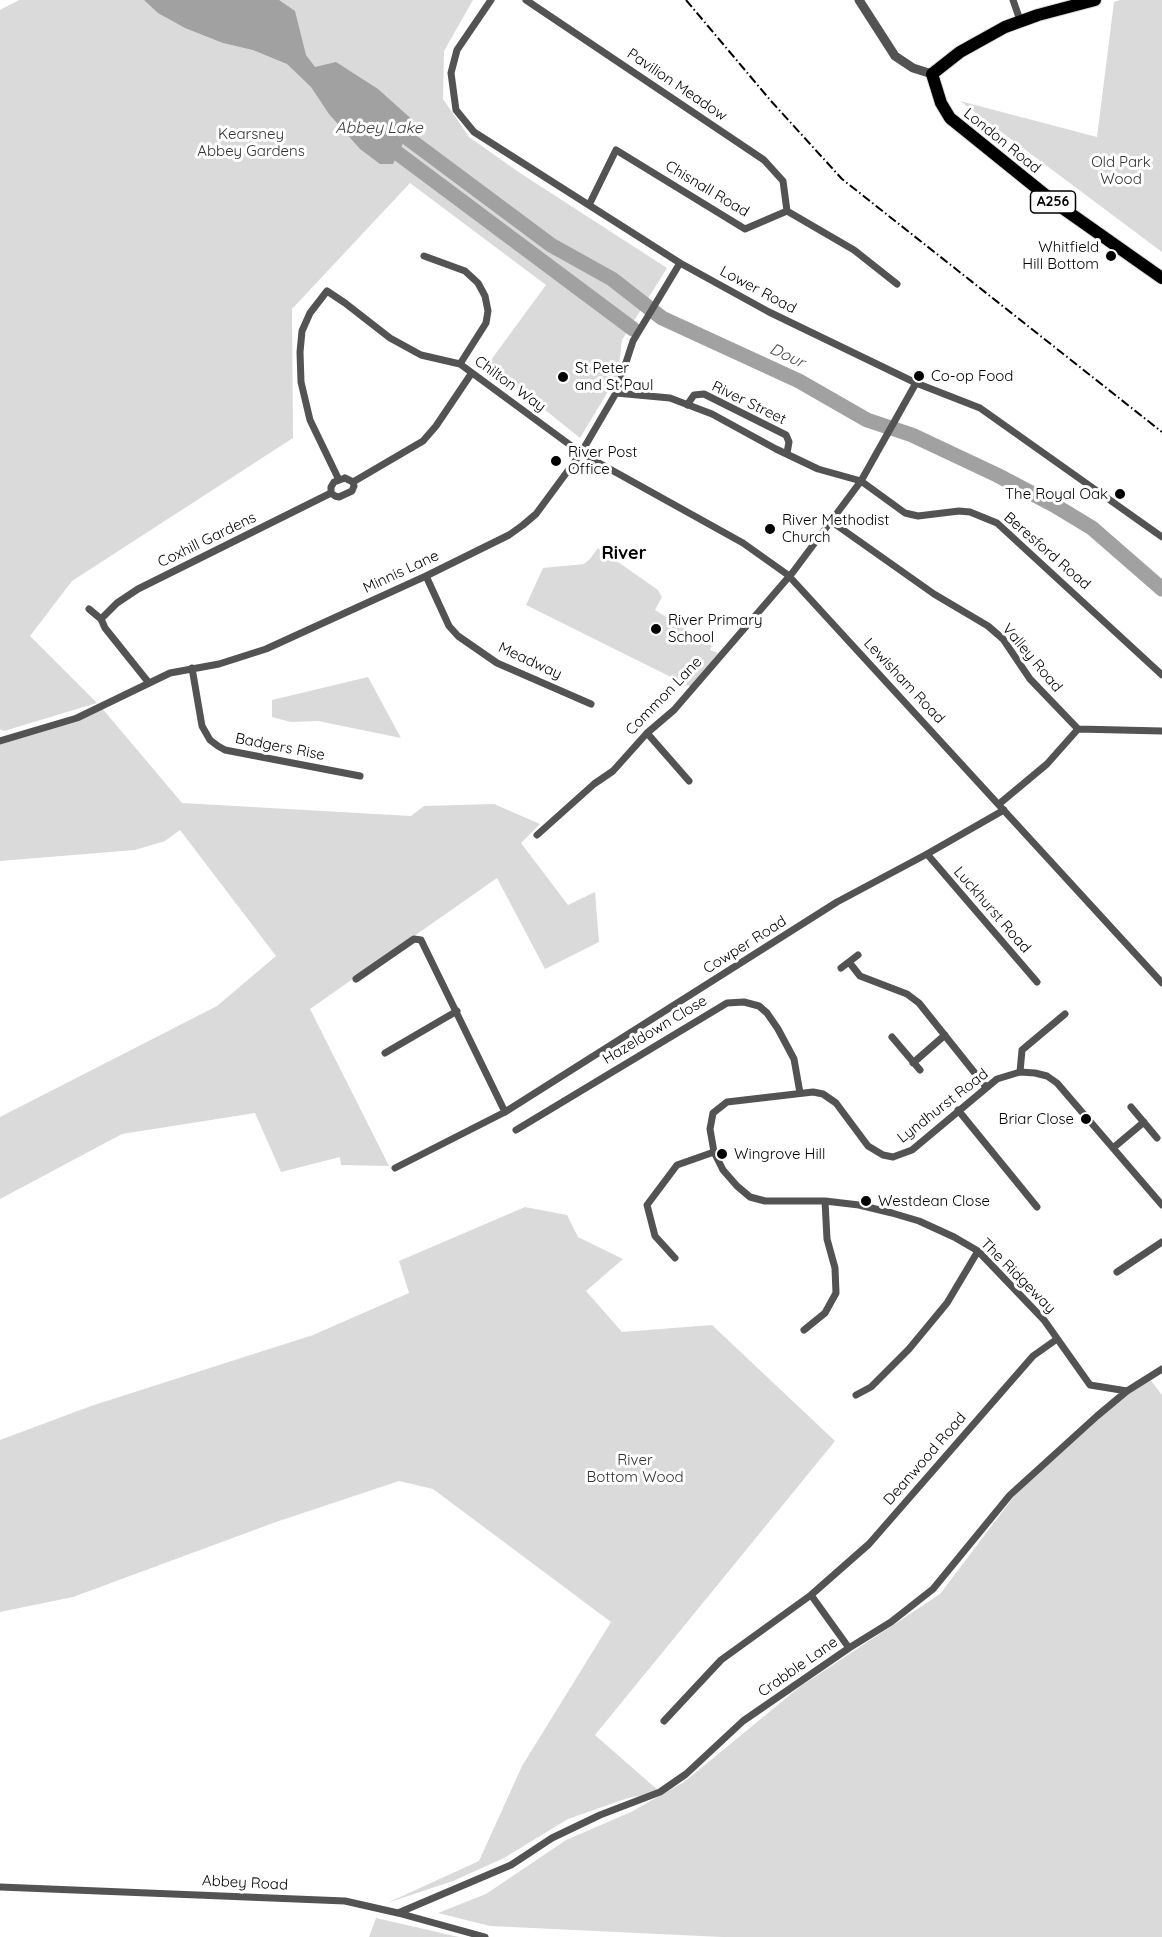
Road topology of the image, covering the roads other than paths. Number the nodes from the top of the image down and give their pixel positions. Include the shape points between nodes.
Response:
1 (491, 0) edge
2 (526, 0) edge
3 (859, 0) edge
4 (1013, 0) edge
5 (1095, 0) edge
6 (1020, 20) junction
7 (932, 74) junction
8 (589, 205) junction
9 (787, 211) junction
10 (424, 256) dead end
11 (680, 263) junction
12 (1162, 278) edge
13 (897, 284) dead end
14 (460, 364) junction
15 (471, 374) junction
16 (916, 383) junction
17 (616, 393) junction
18 (687, 405) junction
19 (581, 453) junction
20 (787, 453) junction
21 (339, 480) junction
22 (861, 481) junction
23 (353, 482) junction
24 (331, 493) junction
25 (832, 522) junction
26 (1162, 537) edge
27 (426, 576) junction
28 (788, 576) junction
29 (89, 609) dead end
30 (101, 619) junction
31 (192, 668) junction
32 (1162, 675) edge
33 (149, 683) junction
34 (591, 704) dead end
35 (1078, 729) junction
36 (1162, 731) edge
37 (647, 733) junction
38 (0, 741) edge
39 (360, 776) dead end
40 (690, 781) dead end
41 (1002, 807) junction
42 (537, 835) dead end
43 (927, 854) junction
44 (858, 955) dead end
45 (849, 962) junction
46 (841, 968) dead end
47 (356, 979) dead end
48 (1037, 982) dead end
49 (1162, 983) edge
50 (457, 1011) junction
51 (1065, 1014) dead end
52 (945, 1035) junction
53 (892, 1037) dead end
54 (385, 1053) dead end
55 (913, 1063) junction
56 (920, 1070) dead end
57 (1020, 1072) junction
58 (987, 1087) junction
59 (800, 1093) junction
60 (1131, 1107) dead end
61 (958, 1110) junction
62 (505, 1112) junction
63 (713, 1113) joint
64 (1143, 1122) junction
65 (516, 1130) dead end
66 (1157, 1138) dead end
67 (1113, 1148) junction
68 (714, 1152) junction
69 (395, 1168) dead end
70 (825, 1201) junction
71 (1162, 1205) edge
72 (1037, 1207) dead end
73 (1162, 1242) edge
74 (978, 1251) junction
75 (675, 1258) dead end
76 (1117, 1272) dead end
77 (804, 1330) dead end
78 (1057, 1339) junction
79 (1162, 1368) edge
80 (1127, 1391) junction
81 (855, 1395) dead end
82 (811, 1595) junction
83 (849, 1648) junction
84 (664, 1721) dead end
85 (0, 1887) edge
86 (398, 1913) junction
87 (485, 1937) edge

1 - 8 street, Lower Road via 457,50 451,73 456,110 474,132
2 - 9 street, Pavilion Meadow via 764,160 783,181
3 - 7 street via 895,56
4 - 6 street
5 - 6 main road
6 - 7 main road via 984,37
7 - 12 main road, London Road / A256 via 950,118 1054,202
8 - 9 street, Chisnall Road via 616,150 746,229
8 - 11 street, Lower Road
9 - 13 street via 854,249
10 - 14 street via 465,271 485,296 486,323
11 - 16 street, Lower Road via 769,312
11 - 17 street, Minnis Lane via 633,341
14 - 15 street, Chilton Way
14 - 21 street, Chilton Way via 421,355 390,338 327,291 302,331 300,352 310,420
15 - 19 street, Chilton Way
15 - 23 street, Coxhill Gardens via 423,441
16 - 22 street, Common Lane
16 - 26 street, Lower Road via 980,408
17 - 18 street, River Street via 670,398
17 - 19 street, Minnis Lane
18 - 20 street, River Street
18 - 20 street, River Street via 694,395 715,399 786,435
19 - 27 street, Minnis Lane via 536,514 523,525
19 - 28 street, Lewisham Road via 743,543
20 - 22 street, River Street via 818,469
21 - 23 street
21 - 24 street via 331,487
22 - 25 street, Common Lane
22 - 32 street, Beresford Road via 905,513 918,516 970,512 997,523
23 - 24 street, Coxhill Gardens via 352,491 347,494 339,497
24 - 30 street, Coxhill Gardens via 138,589
25 - 28 street, Common Lane
25 - 35 street, Valley Road via 934,594 988,626 1003,639 1030,679
27 - 31 street, Minnis Lane via 266,648 219,664
27 - 34 street, Meadway via 448,626 458,636 497,663
28 - 37 street, Common Lane via 674,710
28 - 41 street, Lewisham Road
29 - 30 street
30 - 33 street
31 - 33 street, Minnis Lane
31 - 39 street, Badgers Rise via 202,726 218,746 351,770
33 - 38 street, Minnis Lane via 76,718
35 - 36 street
35 - 41 street, Cowper Road
37 - 40 street
37 - 42 street, Common Lane via 612,771
41 - 43 street, Cowper Road
41 - 49 street, Lewisham Road
43 - 48 street, Luckhurst Road
43 - 62 street, Cowper Road via 837,902
44 - 45 street
45 - 46 street
45 - 52 street via 860,976 907,994 919,1003
47 - 50 street via 414,939 421,940
50 - 54 street
50 - 62 street
51 - 57 street via 1022,1050
52 - 55 street
52 - 58 street
53 - 55 street
55 - 56 street
57 - 58 street, Lyndhurst Road
57 - 67 street via 1047,1076 1057,1083
58 - 61 street, Lyndhurst Road
59 - 61 street, Lyndhurst Road via 813,1092 831,1098 868,1146 893,1157 912,1150
59 - 63 street, Lyndhurst Road via 727,1102
59 - 65 street, Hazeldown Close via 795,1059 767,1013 744,1002 727,1003
60 - 64 street
61 - 72 street
62 - 69 street, Cowper Road
63 - 68 street, The Ridgeway via 710,1129
64 - 66 street
64 - 67 street
67 - 71 street
68 - 70 street, The Ridgeway via 723,1170 750,1197 765,1201
68 - 75 street via 677,1165 647,1205 655,1236
70 - 74 street, The Ridgeway via 859,1205 919,1221
70 - 77 street via 836,1293 825,1313
73 - 76 street
74 - 78 street, The Ridgeway via 1044,1320
74 - 81 street via 948,1303 909,1349 871,1387
78 - 80 street, The Ridgeway via 1090,1384
78 - 82 street, Deanwood Road via 1033,1356 869,1544
79 - 80 street, Crabble Lane
80 - 83 street, Crabble Lane via 1010,1496 933,1589
82 - 83 street
82 - 84 street, Deanwood Road via 721,1660
83 - 86 street, Crabble Lane via 742,1721 686,1774 660,1792 600,1815 552,1838 511,1865
85 - 86 street, Abbey Road via 345,1901
86 - 87 street, Abbey Road

